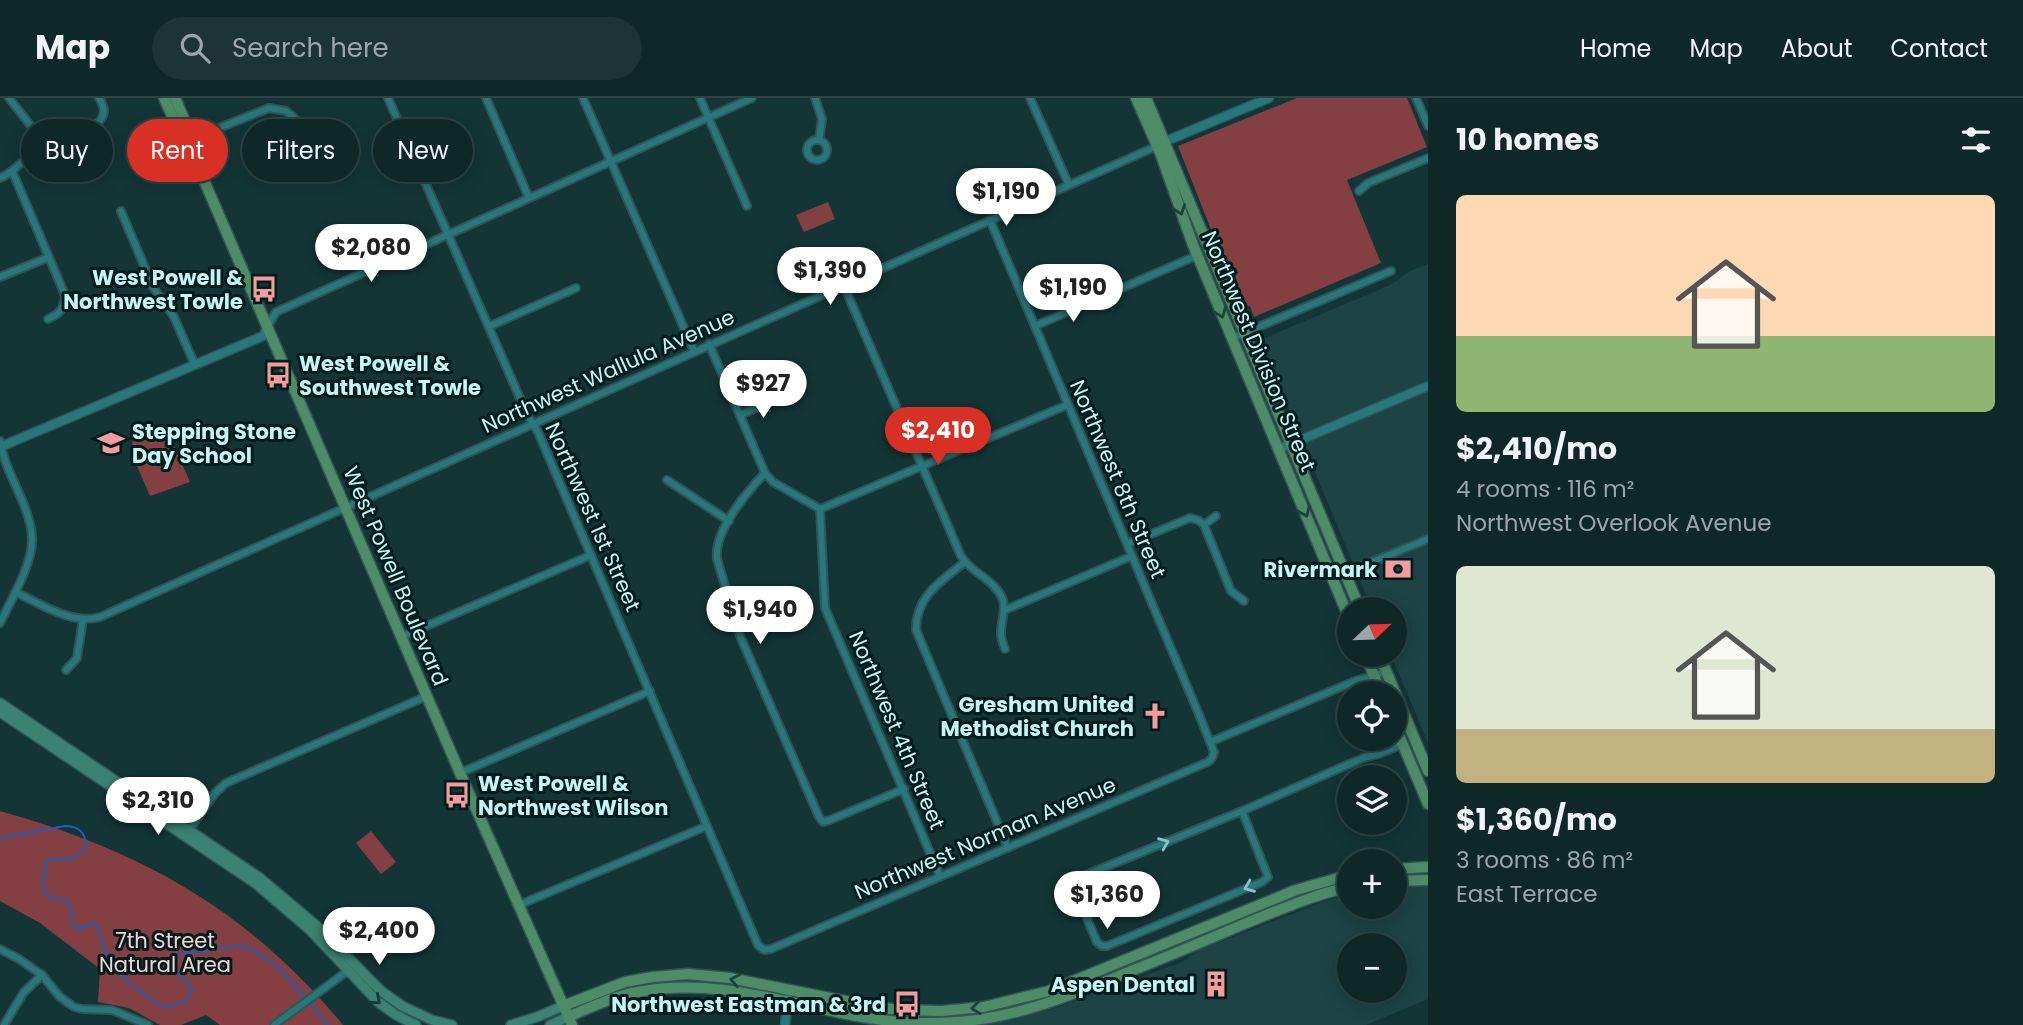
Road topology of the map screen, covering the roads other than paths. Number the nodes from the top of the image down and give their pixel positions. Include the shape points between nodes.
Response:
1 (9, 98) edge
2 (99, 98) edge
3 (164, 98) edge
4 (175, 98) edge
5 (388, 98) edge
6 (486, 98) edge
7 (583, 98) edge
8 (700, 98) edge
9 (752, 98) edge
10 (815, 98) edge
11 (1030, 98) edge
12 (1136, 98) edge
13 (1146, 98) edge
14 (1269, 98) edge
15 (1416, 98) edge
16 (708, 118) junction
17 (25, 119) edge
18 (100, 119) edge
19 (173, 119) edge
20 (184, 119) edge
21 (295, 119) edge
22 (228, 123) edge
23 (1428, 126) edge
24 (819, 140) dead end
25 (1161, 143) junction
26 (1428, 158) edge
27 (611, 161) junction
28 (21, 164) edge
29 (13, 173) junction
30 (0, 178) edge
31 (205, 182) edge
32 (1069, 186) junction
33 (1359, 191) dead end
34 (529, 198) junction
35 (747, 206) dead end
36 (121, 211) dead end
37 (990, 220) junction
38 (448, 234) junction
39 (1198, 255) junction
40 (49, 257) junction
41 (1391, 271) dead end
42 (0, 277) edge
43 (844, 286) junction
44 (576, 288) dead end
45 (48, 319) dead end
46 (268, 326) junction
47 (489, 326) junction
48 (1035, 326) junction
49 (1243, 333) junction
50 (1232, 338) junction
51 (709, 344) junction
52 (694, 351) junction
53 (195, 365) junction
54 (1428, 386) edge
55 (774, 400) dead end
56 (1067, 405) junction
57 (740, 415) junction
58 (534, 423) junction
59 (0, 441) edge
60 (1290, 444) junction
61 (0, 447) edge
62 (1279, 449) junction
63 (922, 466) junction
64 (765, 473) junction
65 (667, 480) dead end
66 (345, 507) junction
67 (820, 509) junction
68 (1216, 516) dead end
69 (729, 521) junction
70 (1204, 525) junction
71 (1428, 539) edge
72 (1127, 544) junction
73 (591, 555) junction
74 (1132, 556) junction
75 (965, 562) junction
76 (1345, 573) junction
77 (15, 592) junction
78 (1340, 597) edge
79 (1355, 597) edge
80 (1244, 601) dead end
81 (1004, 610) junction
82 (83, 619) junction
83 (0, 623) edge
84 (401, 637) junction
85 (1005, 649) dead end
86 (1370, 667) edge
87 (1384, 667) edge
88 (66, 670) dead end
89 (1386, 672) junction
90 (1373, 674) junction
91 (1376, 681) edge
92 (650, 691) junction
93 (427, 696) junction
94 (0, 703) edge
95 (0, 712) edge
96 (1210, 742) junction
97 (1384, 751) edge
98 (1406, 751) edge
99 (1214, 752) joint
100 (1427, 767) edge
101 (460, 773) junction
102 (904, 789) junction
103 (1428, 804) edge
104 (1242, 811) junction
105 (707, 826) junction
106 (187, 834) junction
107 (1008, 848) junction
108 (1428, 867) edge
109 (1407, 868) edge
110 (940, 876) junction
111 (1337, 878) edge
112 (1428, 880) edge
113 (1407, 881) edge
114 (1337, 891) edge
115 (520, 905) junction
116 (0, 949) edge
117 (764, 950) joint
118 (352, 967) junction
119 (41, 975) junction
120 (789, 990) junction
121 (786, 1002) junction
122 (563, 1006) junction
123 (886, 1008) junction
124 (570, 1021) edge
125 (885, 1023) edge
126 (4, 1025) edge
127 (148, 1025) edge
128 (274, 1025) edge
129 (416, 1025) edge
130 (452, 1025) edge
131 (511, 1025) edge
132 (550, 1025) edge
133 (785, 1025) edge

1 - 17 street
2 - 18 street via 104,107
3 - 19 main road, West Powell Boulevard
4 - 20 main road, West Powell Boulevard
5 - 38 street, Northwest 1st Street
6 - 34 street
7 - 27 street
8 - 16 street
9 - 16 street
10 - 24 street via 822,119
11 - 32 street
12 - 25 main road, Northwest Division Street
13 - 25 main road, Northwest Division Street
14 - 25 street, Northwest Wallula Avenue
15 - 23 street
16 - 27 street
16 - 35 street
21 - 22 street via 286,111 270,108
25 - 32 street, Northwest Wallula Avenue
25 -> 39 main road, Northwest Division Street
25 - 49 main road, Northwest Division Street
26 - 33 street via 1367,183
27 - 34 street
27 - 52 street
28 - 29 street
29 - 30 street
29 - 40 street
31 - 46 main road, West Powell Boulevard
32 - 37 street, Northwest Wallula Avenue
34 - 38 street
36 - 53 street via 153,287 174,317
37 - 43 street, Northwest Wallula Avenue
37 - 48 street, Northwest 8th Street
38 - 46 street via 276,312
38 - 47 street, Northwest 1st Street
39 - 48 street
39 -> 50 main road, Northwest Division Street
40 - 42 street
40 - 45 street via 65,295 60,314
41 - 49 street
43 - 51 street, Northwest Wallula Avenue
43 - 63 street
44 - 47 street
46 - 53 street via 263,336
46 - 66 main road, West Powell Boulevard
47 - 58 street, Northwest 1st Street
48 - 56 street, Northwest 8th Street
49 - 50 street
49 - 60 main road, Northwest Division Street
50 - 62 main road, Northwest Division Street
51 - 52 street, Northwest Wallula Avenue
51 - 57 street
52 - 58 street, Northwest Wallula Avenue
53 - 61 street
54 - 60 street
55 - 57 street
56 - 63 street
56 - 72 street, Northwest 8th Street
57 - 64 street
58 - 66 street, Northwest Wallula Avenue
58 - 73 street, Northwest 1st Street
59 - 61 street
60 - 62 street
60 - 76 main road, Northwest Division Street
61 - 77 street via 32,540
62 -> 78 main road, Northwest Division Street
63 - 67 street
63 - 75 street
64 - 67 street
64 - 69 street
65 - 69 street
66 - 82 street, Northwest Wallula Avenue via 100,617
66 - 84 main road, West Powell Boulevard
67 - 102 street, Northwest 4th Street via 825,608
68 - 70 street
69 - 102 street via 716,551 740,636 822,822
70 - 72 street via 1190,518
70 - 80 street via 1231,591
71 - 76 street
72 - 74 street, Northwest 8th Street
73 - 84 street
73 - 92 street, Northwest 1st Street
74 - 81 street
74 - 96 street, Northwest 8th Street
75 - 81 street via 994,586
75 - 107 street via 925,597 916,629
76 - 79 main road, Northwest Division Street
77 - 82 street
77 - 83 street
81 - 85 street via 1001,631
82 - 88 street via 77,659
84 - 93 main road, West Powell Boulevard
86 - 90 main road
87 - 89 main road
89 - 90 street
89 - 100 main road
90 - 91 main road
90 - 96 street
92 - 101 street
92 - 105 street, Northwest 1st Street
93 - 101 main road, West Powell Boulevard
93 - 106 street via 226,783
94 - 106 main road
95 - 106 main road
96 - 99 street, Northwest 8th Street
97 - 104 street
98 - 103 main road
99 - 107 street, Northwest Norman Avenue via 1208,762
101 - 115 main road, West Powell Boulevard
102 - 110 street, Northwest 4th Street
104 -> 104 street via 1268,877 1107,946 1097,942 1075,891 1076,882
105 - 115 street
105 - 117 street, Northwest 1st Street
106 - 118 main road via 276,891 318,927
107 - 110 street, Northwest Norman Avenue
108 - 109 main road
110 - 117 street, Northwest Norman Avenue
111 -> 123 main road via 1296,890 1026,998 957,1010
112 - 113 main road
114 - 125 main road via 1029,1010 958,1022
115 - 122 main road, West Powell Boulevard
116 - 119 street
118 - 128 street
118 -> 129 main road via 378,1002
118 - 130 main road via 402,1006
119 - 126 street via 24,992
119 - 127 street via 74,1007 112,1010
120 - 121 street
120 -> 122 main road via 713,976 673,975 614,985
120 - 123 main road
121 - 124 main road via 712,988 663,988 627,995
121 - 125 main road
121 - 133 street
122 - 124 main road, West Powell Boulevard
122 - 131 main road
123 - 125 street
124 - 132 main road

